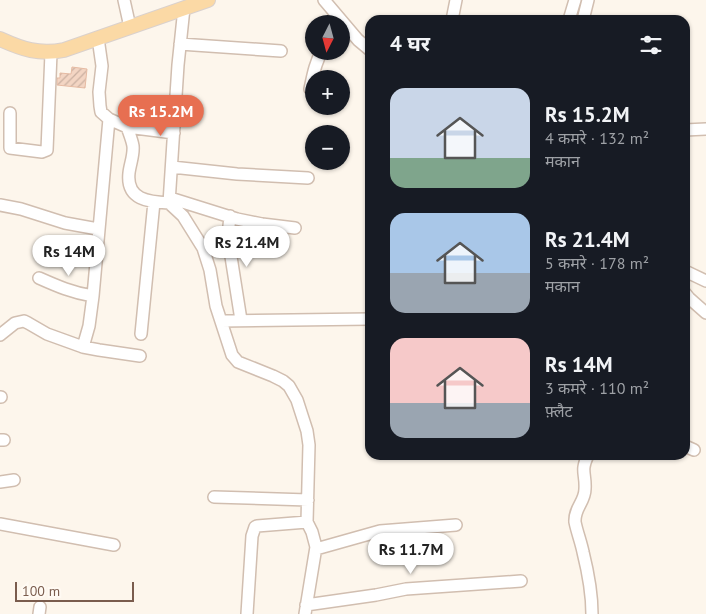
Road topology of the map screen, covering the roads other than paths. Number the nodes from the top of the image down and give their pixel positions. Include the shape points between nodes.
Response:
1 (124, 0) edge
2 (208, 0) edge
3 (324, 0) edge
4 (456, 0) edge
5 (575, 0) edge
6 (588, 0) edge
7 (184, 8) junction
8 (335, 15) edge
9 (453, 15) edge
10 (570, 15) edge
11 (584, 15) edge
12 (130, 27) junction
13 (350, 32) edge
14 (0, 39) edge
15 (94, 40) junction
16 (180, 44) junction
17 (365, 46) edge
18 (281, 51) dead end
19 (51, 53) junction
20 (10, 113) dead end
21 (109, 119) junction
22 (127, 127) junction
23 (706, 129) edge
24 (690, 130) edge
25 (174, 133) junction
26 (172, 166) junction
27 (308, 178) dead end
28 (170, 201) junction
29 (154, 202) junction
30 (0, 205) edge
31 (230, 216) junction
32 (295, 228) dead end
33 (98, 229) junction
34 (690, 273) edge
35 (39, 278) dead end
36 (706, 280) edge
37 (92, 296) junction
38 (690, 299) edge
39 (706, 313) edge
40 (365, 319) edge
41 (241, 320) junction
42 (221, 321) junction
43 (141, 334) dead end
44 (0, 335) edge
45 (83, 347) junction
46 (140, 356) dead end
47 (586, 460) edge
48 (14, 480) dead end
49 (0, 482) edge
50 (214, 497) dead end
51 (308, 500) junction
52 (307, 522) junction
53 (0, 524) edge
54 (456, 525) dead end
55 (114, 545) dead end
56 (316, 549) junction
57 (521, 581) dead end
58 (306, 610) edge
59 (247, 614) edge
60 (592, 614) edge

1 - 12 street
2 - 7 main road
3 - 8 street
4 - 9 street
5 - 10 street
6 - 11 street
7 - 12 main road
7 - 16 street
12 - 15 main road
13 - 17 street
14 - 19 main road via 25,49
15 - 19 main road
15 - 21 street via 102,66 101,112
16 - 18 street
16 - 25 street
19 - 20 street via 47,150 10,148
21 - 22 street
21 - 33 street
22 - 25 street
22 - 29 street via 133,147 130,187 142,200
23 - 24 street
25 - 26 street
26 - 27 street
26 - 28 street
28 - 29 street
28 - 31 street
28 - 42 street via 203,248
29 - 43 street
30 - 33 street
31 - 32 street
31 - 41 street via 228,236
33 - 37 street
34 - 36 street
35 - 37 street
37 - 45 street
38 - 39 street
40 - 41 street
41 - 42 street
42 - 51 street via 235,359 283,381 298,400 309,446
44 - 45 street via 15,323 24,322
45 - 46 street
47 - 60 street via 583,470 584,496 577,509 576,522 586,563
48 - 49 street
50 - 51 street
51 - 52 street
52 - 56 street
52 - 59 street via 254,528
53 - 55 street
54 - 56 street via 380,531
56 - 58 street
57 - 58 street via 406,589

